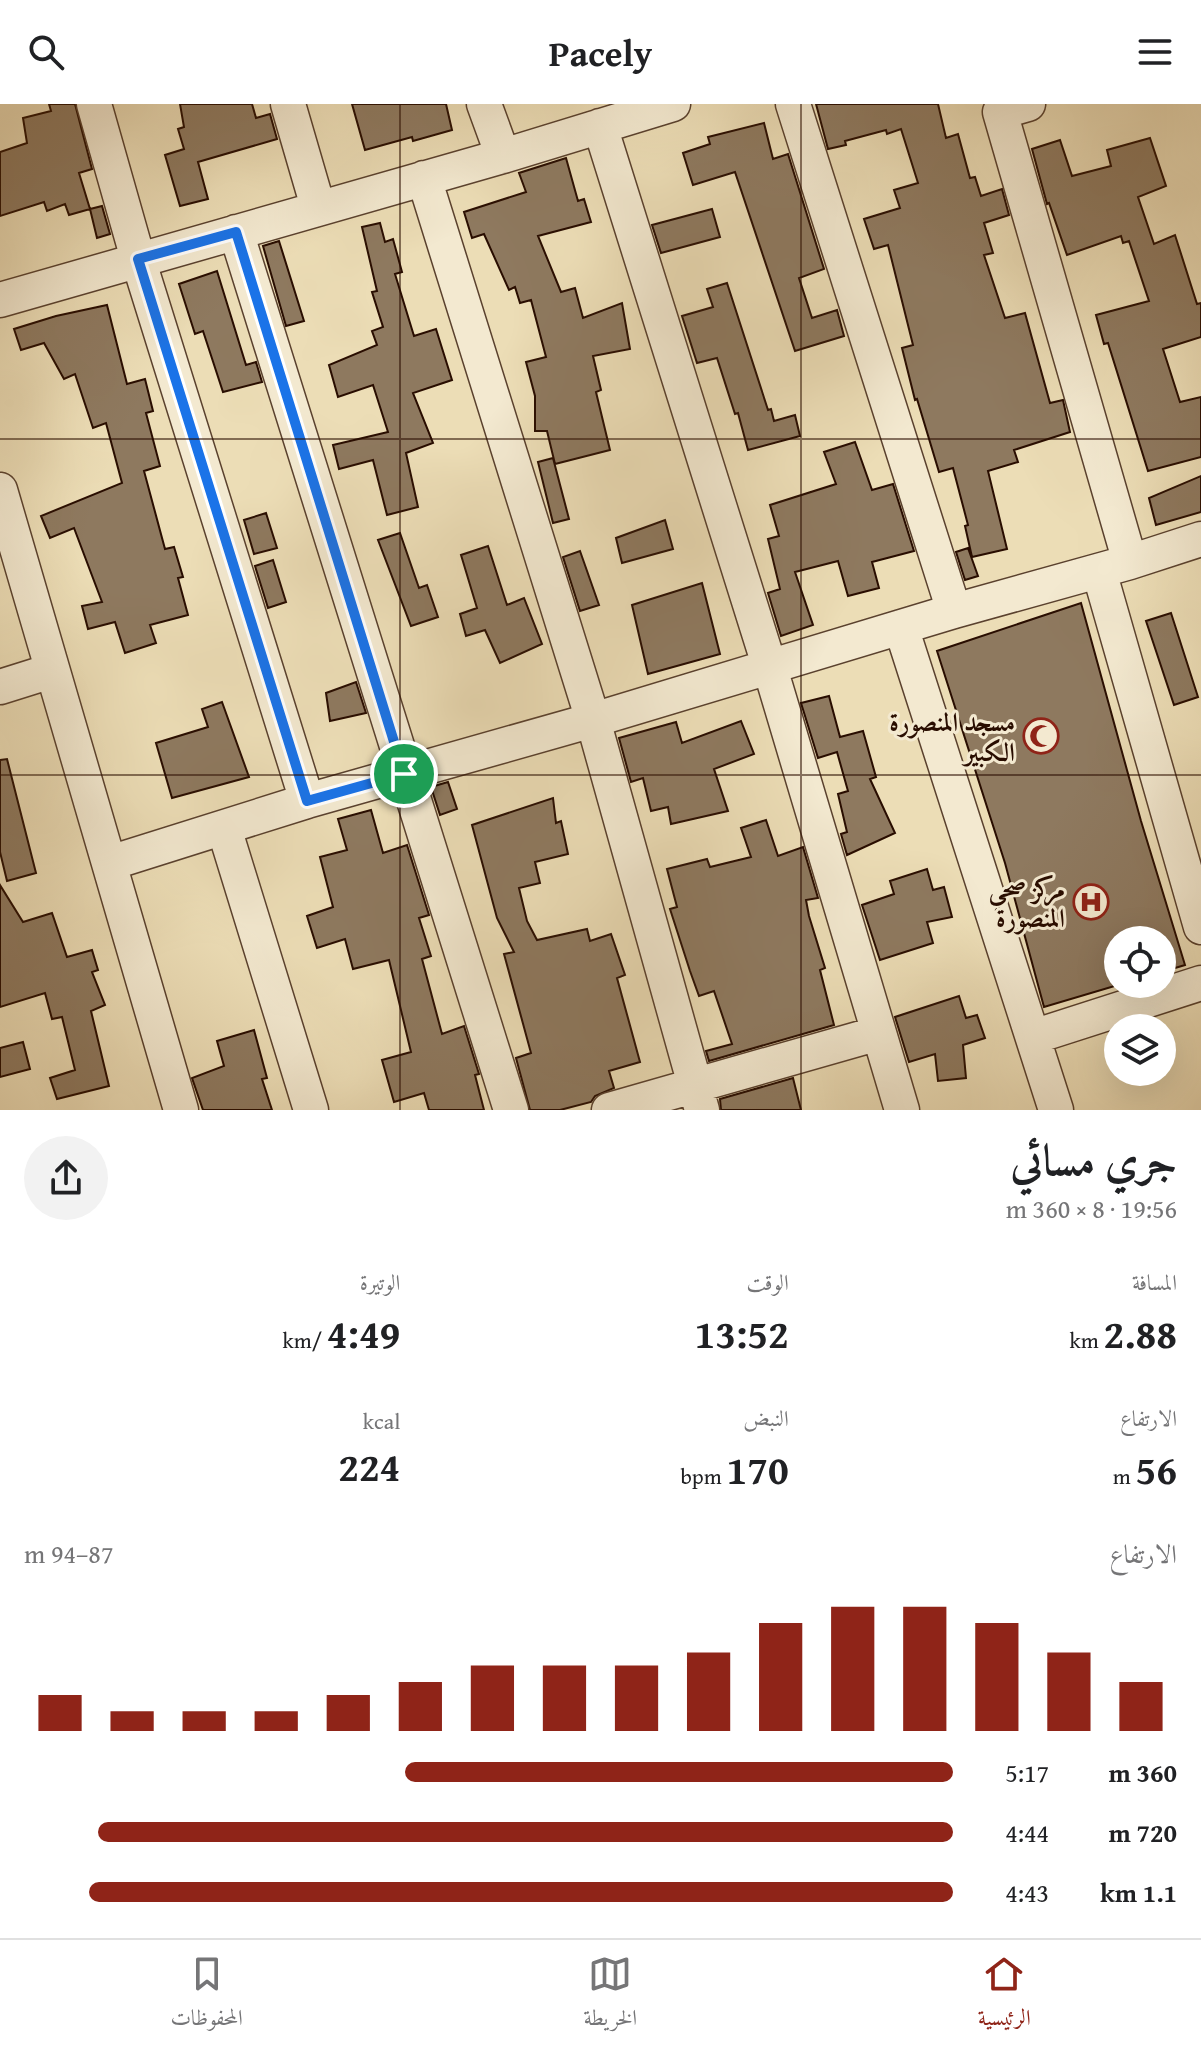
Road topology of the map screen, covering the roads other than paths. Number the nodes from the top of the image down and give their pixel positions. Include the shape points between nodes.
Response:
1 (94, 104) edge
2 (288, 104) edge
3 (484, 104) edge
4 (673, 104) edge
5 (793, 104) edge
6 (1008, 107) edge
7 (600, 126) junction
8 (503, 156) junction
9 (424, 178) junction
10 (318, 207) junction
11 (236, 232) junction
12 (138, 259) junction
13 (0, 300) edge
14 (0, 490) edge
15 (1201, 539) edge
16 (1115, 566) junction
17 (954, 611) junction
18 (901, 627) junction
19 (770, 668) junction
20 (51, 671) junction
21 (0, 687) edge
22 (593, 720) junction
23 (404, 774) junction
24 (307, 801) junction
25 (224, 828) junction
26 (110, 863) junction
27 (1201, 927) edge
28 (1201, 983) edge
29 (879, 1033) junction
30 (1033, 1037) junction
31 (699, 1097) edge
32 (181, 1110) edge
33 (311, 1110) edge
34 (511, 1110) edge
35 (609, 1110) edge
36 (902, 1110) edge
37 (1056, 1110) edge

1 - 12 street
2 - 10 street
3 - 8 street
4 - 7 street
5 - 17 street
6 - 16 street
7 - 8 street
7 - 19 street
8 - 9 street
9 - 10 street
9 - 22 street
10 - 11 street
11 - 12 street
11 - 23 street
12 - 13 street
12 - 24 street
14 - 20 street
15 - 16 street
16 - 17 street
16 - 27 street
17 - 18 street
18 - 19 street
18 - 30 street
19 - 22 street
19 - 29 street
20 - 21 street
20 - 26 street
22 - 23 street
22 - 31 street
23 - 24 street
23 - 34 street
24 - 25 street
25 - 26 street
25 - 33 street
26 - 32 street
28 - 30 street
29 - 31 street
29 - 36 street
30 - 37 street
31 - 35 street

